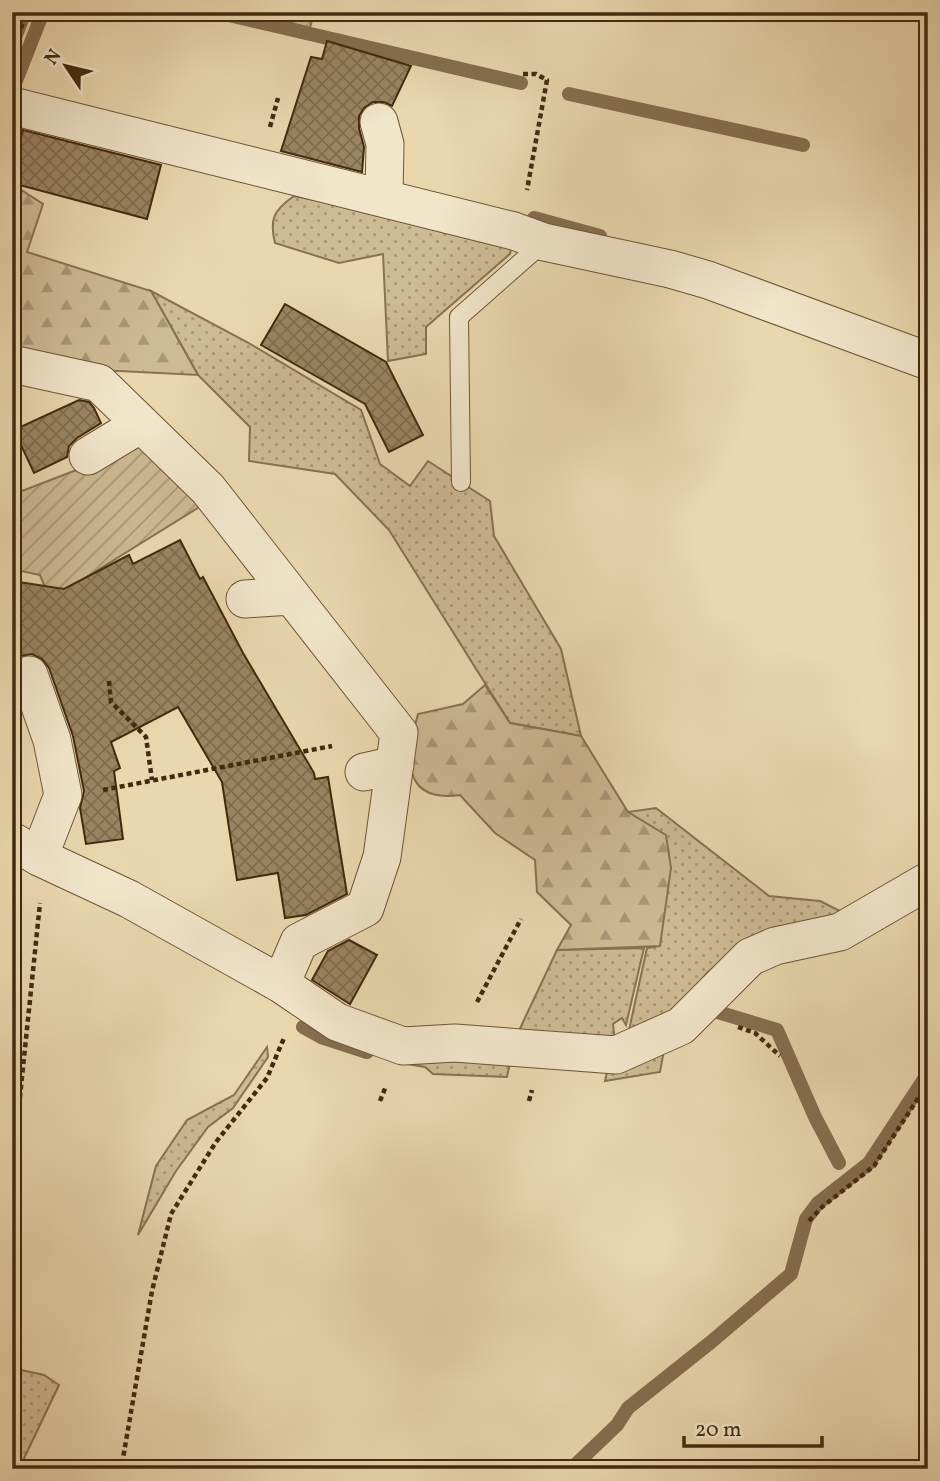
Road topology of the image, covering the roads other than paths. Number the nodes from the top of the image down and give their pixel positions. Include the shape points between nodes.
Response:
1 (12, 106) edge
2 (379, 122) dead end
3 (384, 198) junction
4 (532, 237) junction
5 (928, 361) edge
6 (12, 364) edge
7 (141, 424) junction
8 (88, 456) dead end
9 (461, 482) dead end
10 (291, 596) junction
11 (245, 599) dead end
12 (29, 675) dead end
13 (25, 849) edge
14 (928, 881) edge
15 (290, 991) junction

1 - 3 street
2 - 3 street via 385,144
3 - 4 street
4 - 5 street via 698,277
4 - 9 lane via 459,317
6 - 7 street via 99,383
7 - 8 street
7 - 10 street via 208,489
10 - 11 street
10 - 15 street via 399,733 379,769 382,857 365,908 299,942
12 - 13 street via 52,740 63,794
13 - 15 street via 129,899
14 - 15 street via 840,932 775,946 750,957 681,1026 616,1055 455,1043 402,1046 337,1022

